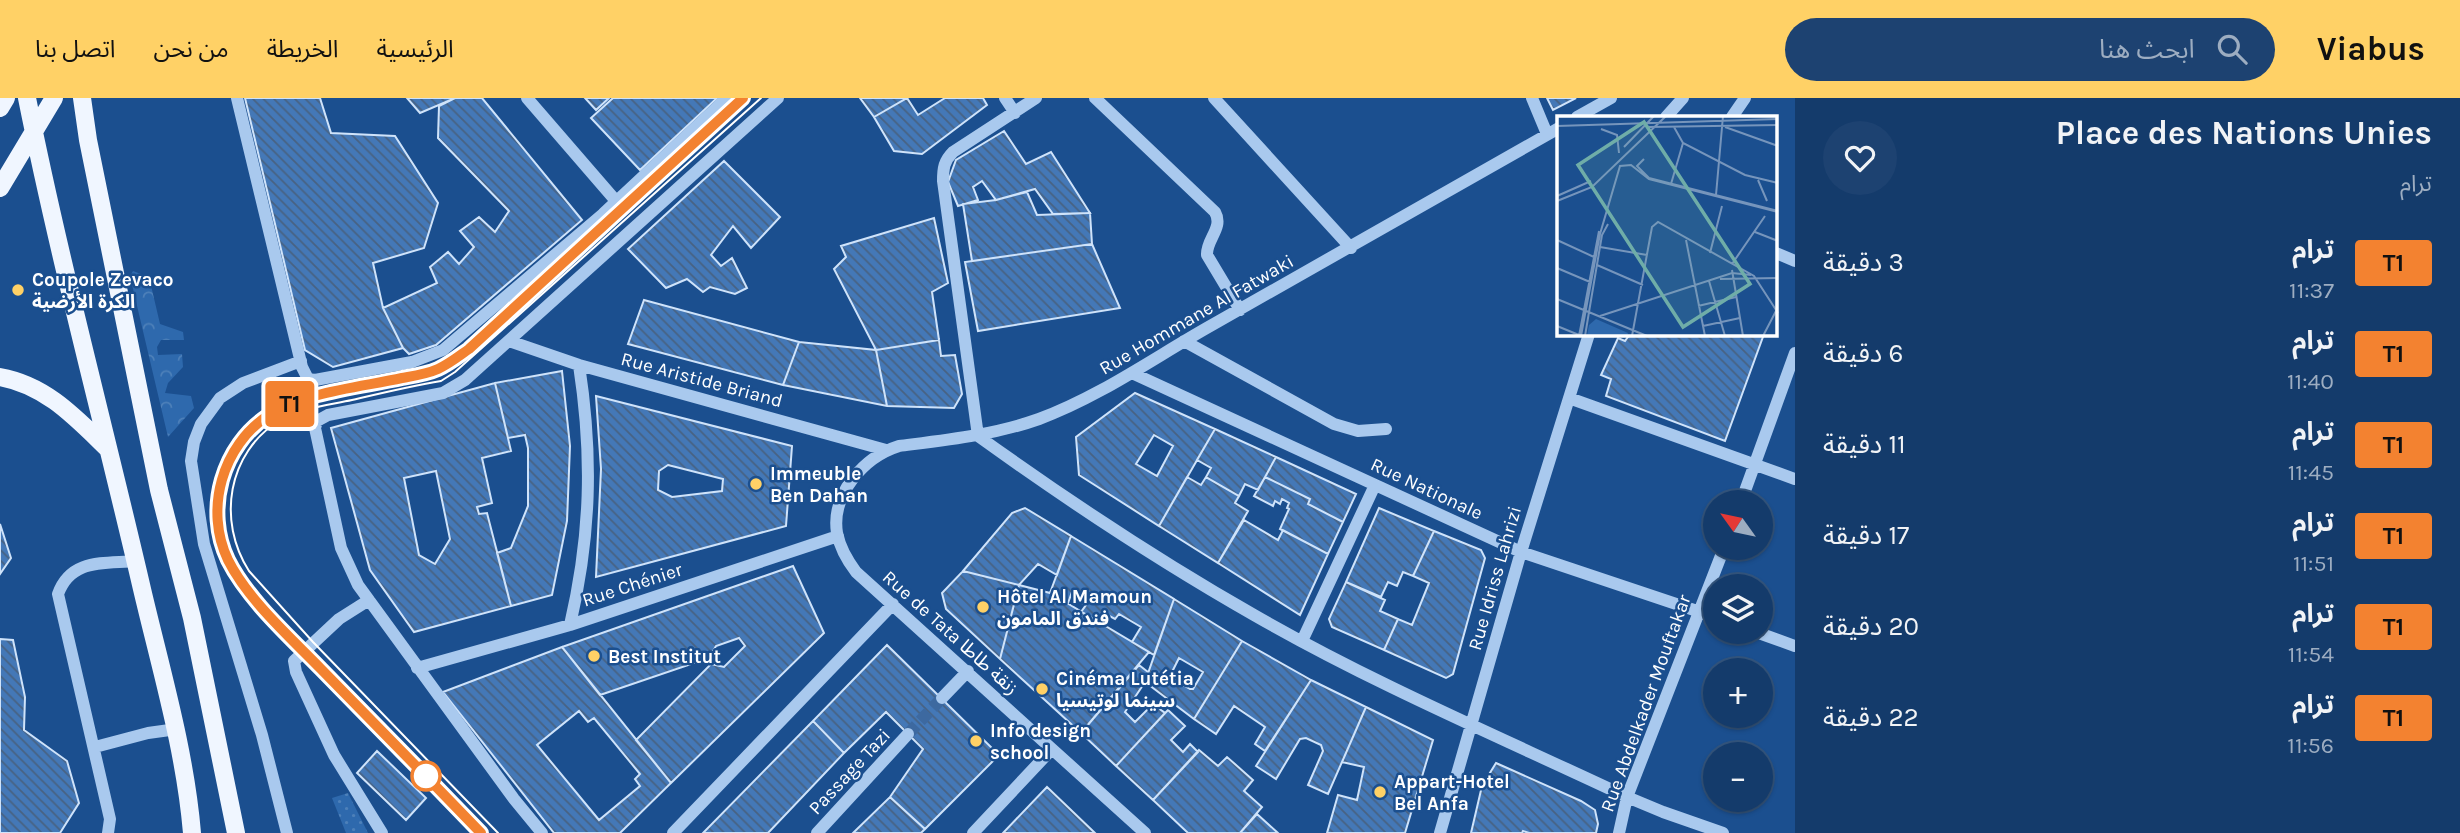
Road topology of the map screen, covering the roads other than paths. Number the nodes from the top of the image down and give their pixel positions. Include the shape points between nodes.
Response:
1 (6, 98) edge
2 (27, 98) edge
3 (54, 98) edge
4 (82, 98) edge
5 (237, 98) edge
6 (527, 98) edge
7 (727, 98) edge
8 (778, 98) edge
9 (1005, 98) edge
10 (1036, 98) edge
11 (1095, 98) edge
12 (1214, 98) edge
13 (1532, 98) edge
14 (1611, 98) edge
15 (1683, 98) edge
16 (1745, 98) edge
17 (0, 108) edge
18 (1014, 113) junction
19 (1579, 116) edge
20 (1667, 116) edge
21 (1733, 116) edge
22 (1553, 131) edge
23 (34, 132) junction
24 (0, 188) edge
25 (616, 201) junction
26 (1351, 248) junction
27 (1778, 254) edge
28 (1795, 261) edge
29 (1240, 310) junction
30 (1588, 336) edge
31 (509, 341) junction
32 (1184, 341) junction
33 (1795, 353) edge
34 (301, 361) junction
35 (579, 365) junction
36 (1132, 373) junction
37 (0, 377) edge
38 (1569, 398) junction
39 (1386, 429) dead end
40 (978, 436) junction
41 (108, 450) junction
42 (886, 450) junction
43 (1756, 465) junction
44 (1795, 479) edge
45 (1375, 485) junction
46 (1746, 490) edge
47 (838, 536) junction
48 (1521, 552) junction
49 (1719, 560) edge
50 (136, 561) junction
51 (369, 600) junction
52 (893, 604) junction
53 (1699, 611) junction
54 (1703, 612) edge
55 (570, 625) junction
56 (1773, 638) edge
57 (1303, 641) junction
58 (1795, 646) edge
59 (417, 668) junction
60 (968, 671) junction
61 (942, 698) tunnel mouth
62 (1472, 724) junction
63 (177, 729) junction
64 (908, 734) tunnel mouth
65 (95, 747) junction
66 (1052, 749) junction
67 (1627, 797) junction
68 (108, 833) edge
69 (192, 833) edge
70 (236, 833) edge
71 (287, 833) edge
72 (382, 833) edge
73 (542, 833) edge
74 (673, 833) edge
75 (817, 833) edge
76 (972, 833) edge
77 (1145, 833) edge
78 (1440, 833) edge
79 (1619, 833) edge
80 (1723, 833) edge

1 - 17 main road
2 - 23 main road
3 - 23 main road
4 - 70 main road via 157,477 192,618
5 - 34 street
6 - 25 street
7 - 25 street
8 - 31 street
9 - 18 street
10 - 18 street
11 - 29 street via 1215,212 1218,226 1206,246 1207,255
12 - 26 street
13 - 22 street
14 - 19 street
15 - 20 street
16 - 21 street
18 - 40 street via 953,152 943,169
22 - 26 street, Rue Hommane Al Fatwaki
23 - 24 main road
23 - 41 main road
25 - 34 street via 457,340 431,356 315,380 304,374
26 - 29 street, Rue Hommane Al Fatwaki
27 - 28 street
29 - 32 street, Rue Hommane Al Fatwaki
30 - 38 street, Rue Idriss Lahrizi
31 - 35 street, Rue Aristide Briand
31 - 51 street via 443,393 317,421 316,435 341,548
32 - 36 street, Rue Hommane Al Fatwaki
32 - 39 street via 1334,424 1358,432
33 - 43 street
34 - 71 street via 243,383 220,398 201,424 191,461 204,544
35 - 42 street, Rue Aristide Briand
35 - 55 street via 589,495 580,582
36 - 40 street, Rue Hommane Al Fatwaki via 1085,400
36 - 45 street, Rue Nationale
37 - 41 main road via 40,390 67,409
38 - 43 street
38 - 48 street, Rue Idriss Lahrizi
40 - 42 street, Rue Hommane Al Fatwaki
40 - 57 street via 1087,511
41 - 50 main road
42 - 47 street, Rue Hommane Al Fatwaki via 866,464 844,494
43 - 44 street
43 - 46 street
45 - 48 street, Rue Nationale
45 - 57 street
47 - 52 street, Rue de Tata زنقة طاطا via 856,572
47 - 55 street, Rue Chénier
48 - 53 street, Rue Nationale
48 - 62 street, Rue Idriss Lahrizi
49 - 53 street, Rue Abdelkader Mouftakar
50 - 63 main road
50 - 65 street via 80,566 63,580 58,594
51 - 59 street
51 - 72 street via 339,619 294,661 334,755
52 - 60 street, Rue de Tata زنقة طاطا
52 - 74 street
53 - 54 street, Rue Nationale
53 - 67 street, Rue Abdelkader Mouftakar
55 - 59 street, Rue Chénier
56 - 58 street
57 - 62 street
59 - 73 street
60 - 61 street
60 - 66 street, Rue de Tata زنقة طاطا
62 - 67 street
62 - 78 street, Rue Idriss Lahrizi
63 - 65 street
63 - 69 main road
64 - 75 street, Passage Tazi
65 - 68 street via 110,819
66 - 76 street
66 - 77 street, Rue de Tata زنقة طاطا
67 - 79 street, Rue Abdelkader Mouftakar
67 - 80 street

